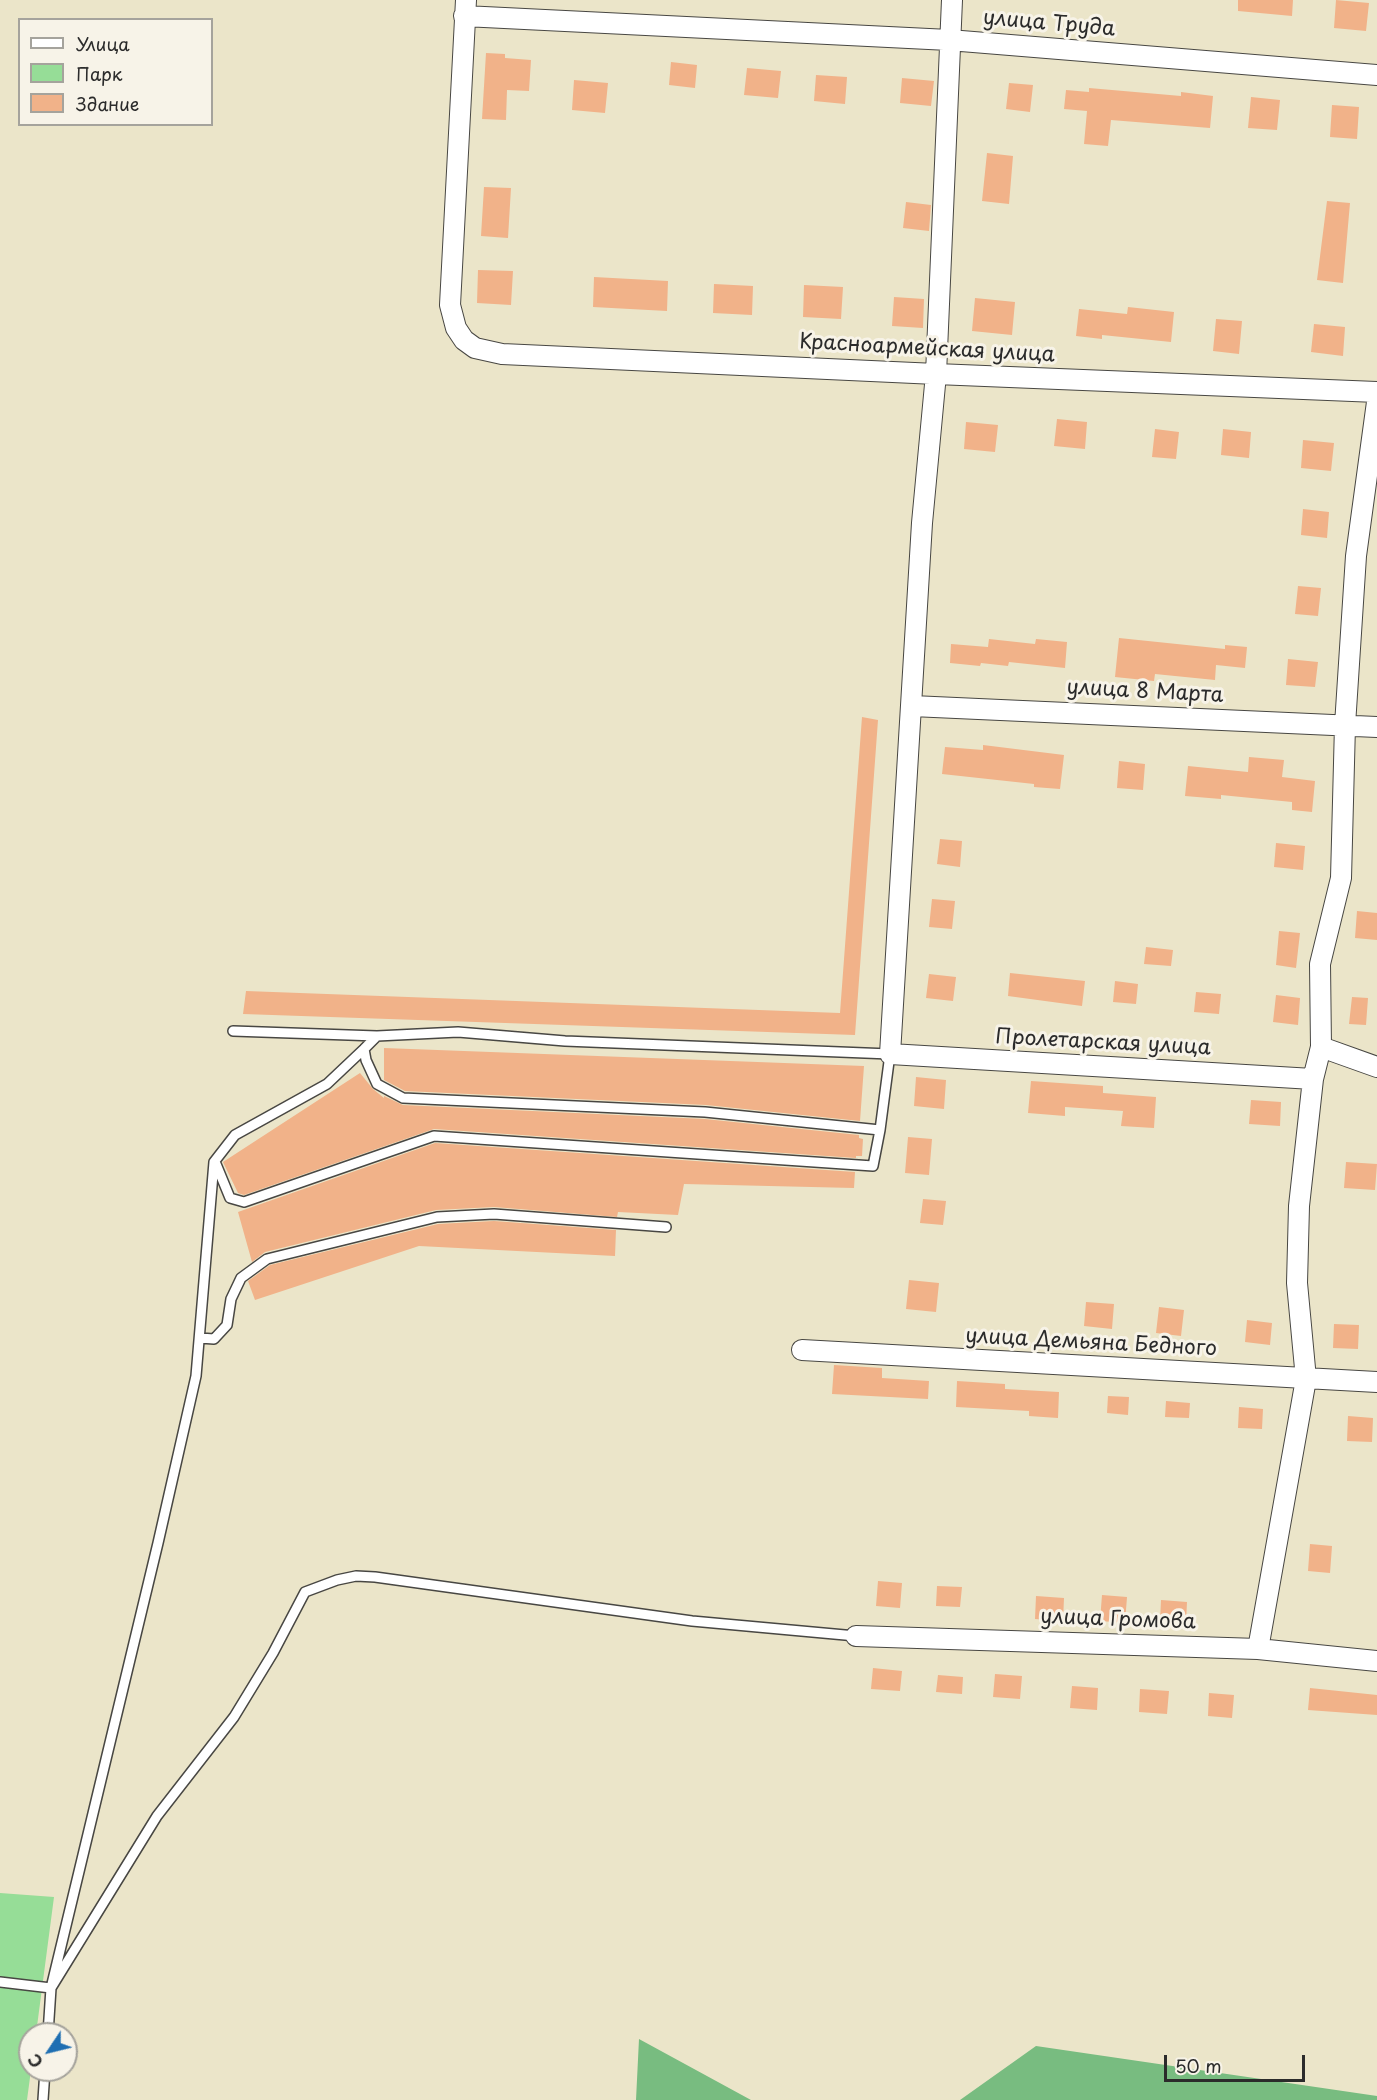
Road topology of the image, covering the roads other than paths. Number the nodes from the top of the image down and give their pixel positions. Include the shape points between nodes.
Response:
1 (952, 0) edge
2 (465, 8) edge
3 (949, 40) junction
4 (1377, 75) edge
5 (936, 374) junction
6 (1377, 392) edge
7 (1377, 402) edge
8 (912, 706) junction
9 (1345, 725) junction
10 (1377, 728) edge
11 (233, 1031) dead end
12 (377, 1036) junction
13 (1321, 1047) junction
14 (364, 1049) junction
15 (890, 1054) junction
16 (1377, 1067) edge
17 (1313, 1079) junction
18 (880, 1130) junction
19 (214, 1162) junction
20 (666, 1227) dead end
21 (200, 1338) junction
22 (802, 1350) dead end
23 (1306, 1379) junction
24 (1377, 1382) edge
25 (856, 1636) joint
26 (1258, 1649) junction
27 (1377, 1661) edge
28 (0, 1982) edge
29 (51, 1988) junction
30 (49, 2022) edge
31 (44, 2082) edge
32 (43, 2100) edge

1 - 3 street
2 - 3 street, улица Труда
2 - 5 street, Красноармейская улица via 450,305 464,340 475,348 502,354
3 - 4 street, улица Труда
3 - 5 street
5 - 6 street, Красноармейская улица
5 - 8 street via 922,523
7 - 9 street via 1356,556
8 - 9 street, улица 8 Марта
8 - 15 street
9 - 10 street, улица 8 Марта
9 - 13 street via 1341,878 1320,964
11 - 12 lane
12 - 14 lane
12 - 15 lane via 458,1032 565,1041
13 - 16 street
13 - 17 street
14 - 18 lane via 377,1084 403,1098 705,1112
14 - 19 lane via 327,1084 235,1135
15 - 17 street, Пролетарская улица
15 - 18 lane
17 - 23 street via 1296,1245
18 - 19 lane via 873,1166 434,1136 244,1202 230,1198
19 - 21 lane
20 - 21 lane via 494,1214 437,1217 267,1259 241,1278 231,1299 227,1325 214,1339
21 - 29 lane via 196,1376 158,1543
22 - 23 street, улица Демьяна Бедного
23 - 24 street, улица Демьяна Бедного
23 - 26 street
25 - 26 street, улица Громова
25 - 29 lane via 692,1621 375,1577 346,1578 305,1592 234,1717 157,1816
26 - 27 street, улица Громова
28 - 29 lane
29 - 30 lane
31 - 32 lane

